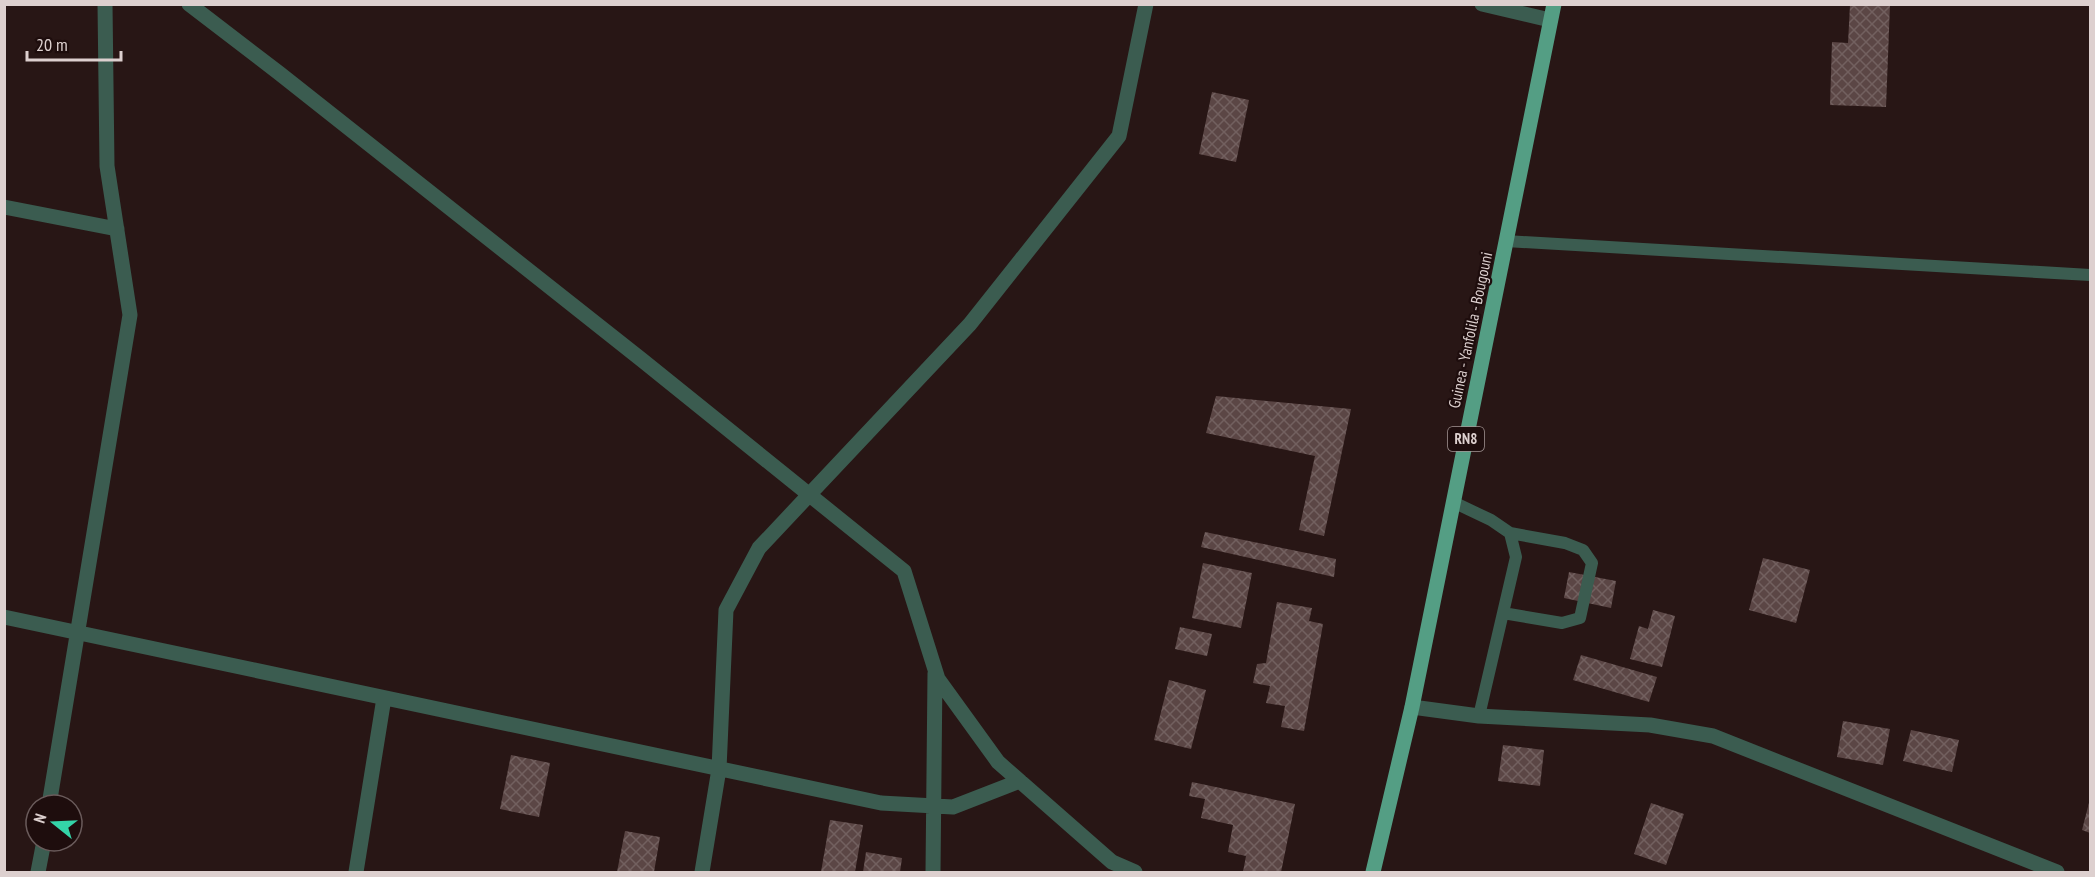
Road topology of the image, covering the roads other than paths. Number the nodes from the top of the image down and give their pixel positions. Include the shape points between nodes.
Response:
1 (105, 4) edge
2 (189, 4) edge
3 (1146, 4) edge
4 (1482, 4) edge
5 (1554, 4) edge
6 (1551, 20) junction
7 (4, 207) edge
8 (117, 229) junction
9 (1506, 242) junction
10 (2091, 275) edge
11 (808, 494) junction
12 (1453, 502) junction
13 (1510, 534) junction
14 (1503, 613) junction
15 (4, 617) edge
16 (78, 633) junction
17 (935, 667) junction
18 (384, 698) junction
19 (1412, 707) junction
20 (1479, 716) junction
21 (719, 769) junction
22 (1020, 781) junction
23 (52, 793) edge
24 (933, 806) junction
25 (42, 853) edge
26 (38, 873) edge
27 (356, 873) edge
28 (702, 873) edge
29 (933, 873) edge
30 (1135, 873) edge
31 (1373, 873) edge
32 (2057, 873) edge

1 - 8 street via 107,166
2 - 11 street
3 - 11 street via 1119,136 970,324
4 - 6 street
5 - 6 main road, Guinea - Yanfolila - Bougouni / RN8
6 - 9 main road, Guinea - Yanfolila - Bougouni / RN8
7 - 8 street
8 - 16 street via 130,315
9 - 10 lane
9 - 12 main road, Guinea - Yanfolila - Bougouni / RN8
11 - 17 street via 904,571
11 - 21 street via 759,548 726,610
12 - 13 lane
12 - 19 main road, Guinea - Yanfolila - Bougouni / RN8
13 - 14 lane via 1516,557
13 - 14 lane via 1565,543 1583,550 1592,563 1580,618 1562,623
14 - 20 lane
15 - 16 street
16 - 18 street
16 - 23 street
17 - 22 street via 938,679 998,762
17 - 24 street
18 - 21 street
18 - 27 street
19 - 20 street
19 - 31 main road, Guinea - Yanfolila - Bougouni / RN8
20 - 32 street via 1650,725 1713,736
21 - 24 street via 881,803
21 - 28 street
22 - 24 street via 953,807
22 - 30 street via 1112,862
24 - 29 street
25 - 26 street

